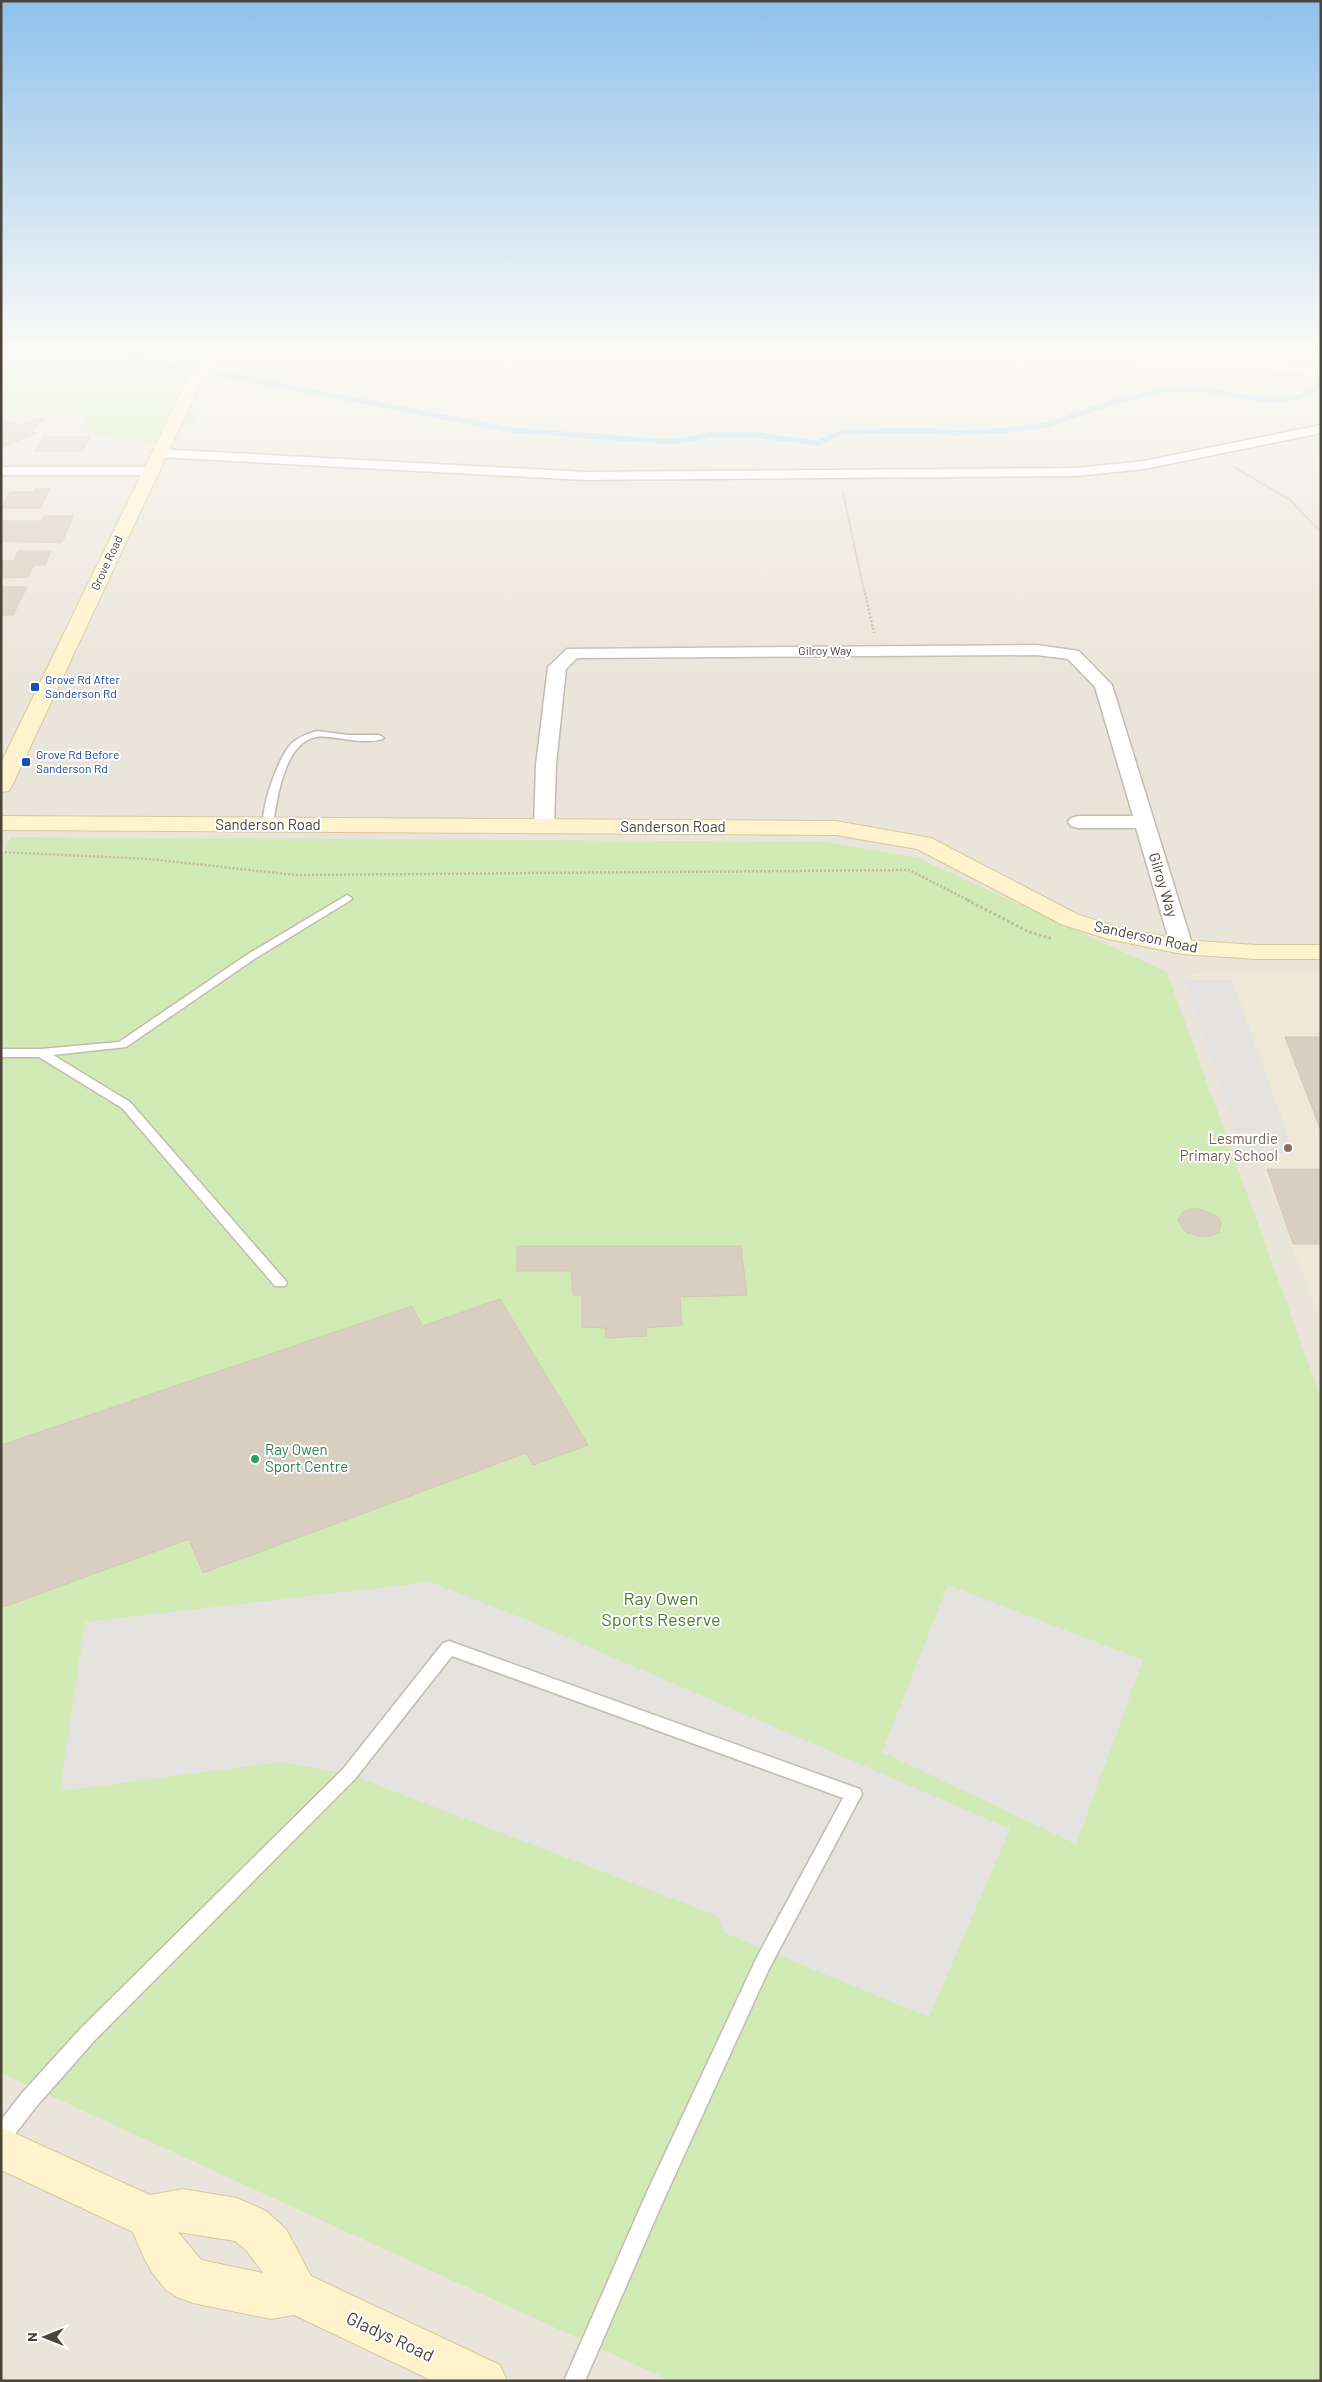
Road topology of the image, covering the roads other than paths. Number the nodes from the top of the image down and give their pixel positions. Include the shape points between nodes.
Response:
1 (155, 461) edge
2 (310, 461) edge
3 (1166, 461) edge
4 (1, 471) edge
5 (151, 471) junction
6 (379, 738) dead end
7 (1, 786) edge
8 (1078, 822) dead end
9 (1144, 822) junction
10 (1, 823) edge
11 (268, 825) junction
12 (544, 826) junction
13 (347, 898) dead end
14 (1182, 947) junction
15 (1321, 952) edge
16 (1, 1053) edge
17 (41, 1053) junction
18 (280, 1283) dead end
19 (1, 2136) edge
20 (1, 2148) edge
21 (149, 2217) junction
22 (295, 2292) junction
23 (484, 2381) edge
24 (574, 2381) edge

1 - 5 street, Grove Road
2 - 3 street via 585,476 1076,472
4 - 5 street
5 - 7 street, Grove Road
6 - 11 lane via 319,734 310,735 293,746 271,801
8 - 9 street
9 - 12 street, Gilroy Way via 1103,685 1073,655 1037,650 573,653 557,667 546,765
9 - 14 street, Gilroy Way
10 - 11 street, Sanderson Road
11 - 12 street, Sanderson Road
12 - 14 street, Sanderson Road via 836,828 923,843 1071,920 1116,934
13 - 17 lane via 252,956 122,1045
14 - 15 street, Sanderson Road
16 - 17 lane
17 - 18 lane via 126,1105
19 - 24 lane via 88,2034 349,1774 449,1648 854,1794 763,1962
20 - 21 street
21 - 22 street via 170,2260 193,2281 271,2297
21 - 22 street via 183,2211 246,2223 267,2239 277,2253
22 - 23 street, Gladys Road

